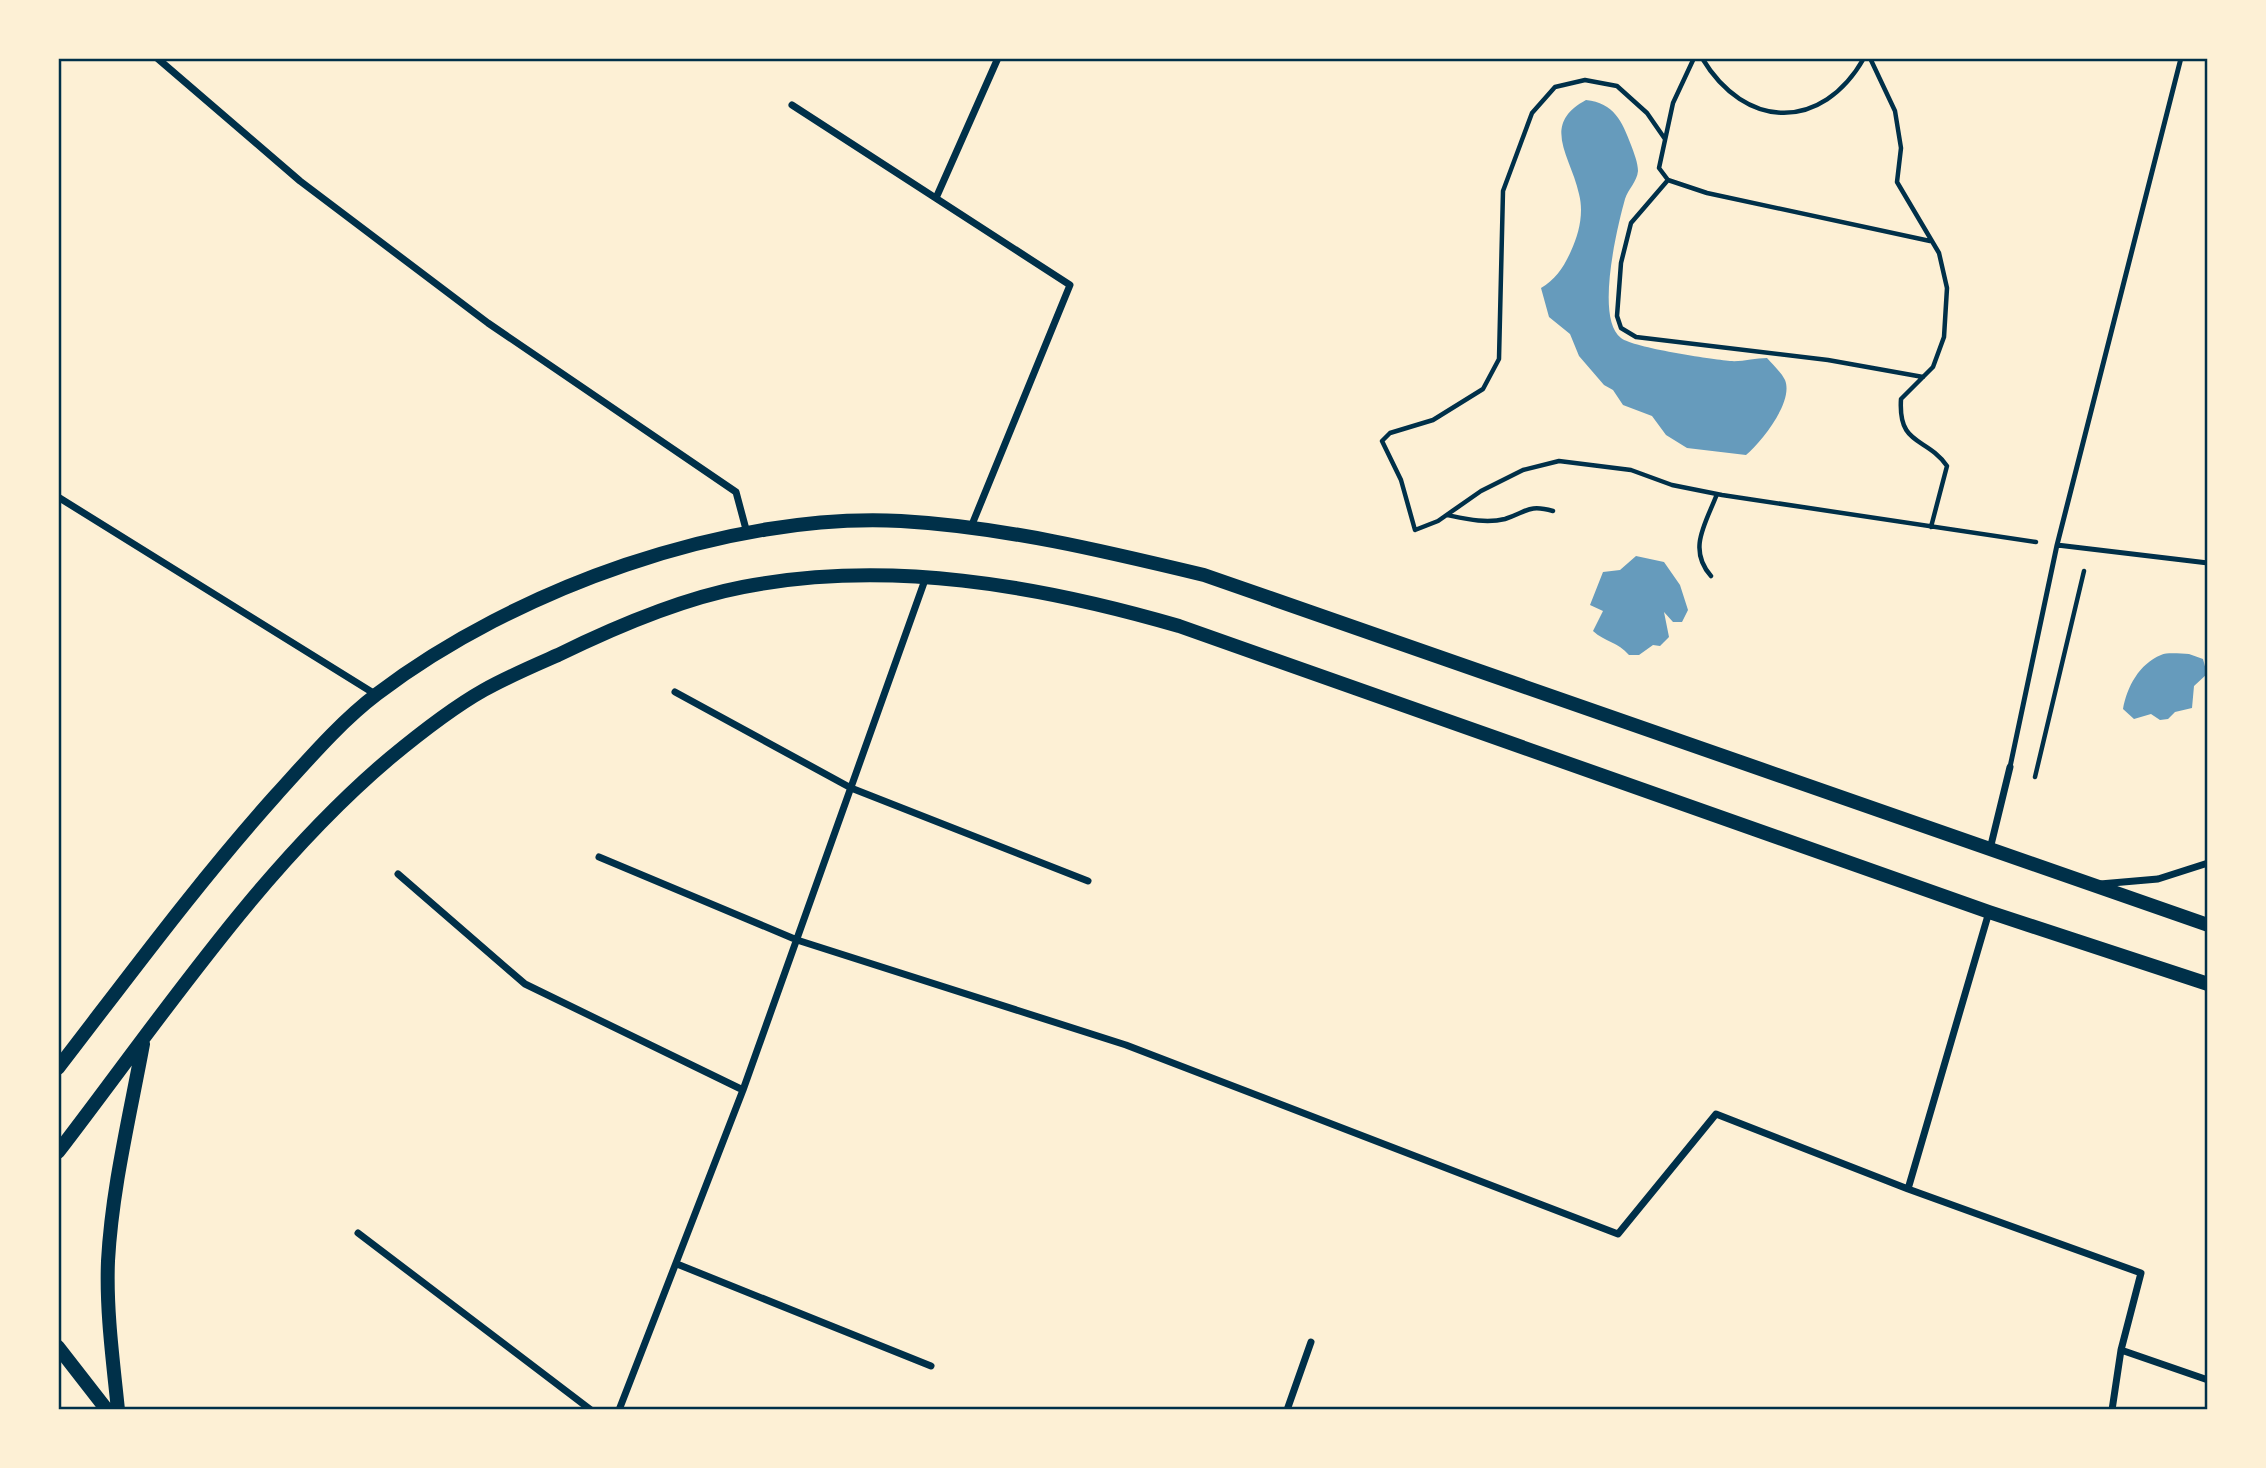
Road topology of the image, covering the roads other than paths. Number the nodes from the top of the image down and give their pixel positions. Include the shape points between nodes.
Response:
1 (157, 58) edge
2 (998, 58) edge
3 (2182, 58) edge
4 (792, 106) dead end
5 (936, 198) junction
6 (58, 497) edge
7 (971, 527) junction
8 (747, 533) junction
9 (2057, 545) junction
10 (2208, 563) edge
11 (926, 576) junction
12 (675, 692) dead end
13 (376, 695) junction
14 (2010, 767) joint
15 (851, 788) junction
16 (1990, 850) junction
17 (598, 857) dead end
18 (2208, 863) edge
19 (398, 874) dead end
20 (1088, 881) dead end
21 (2092, 884) junction
22 (1989, 912) junction
23 (2208, 925) edge
24 (797, 940) junction
25 (2208, 984) edge
26 (144, 1040) junction
27 (61, 1061) edge
28 (743, 1090) junction
29 (58, 1152) edge
30 (1908, 1189) junction
31 (358, 1233) dead end
32 (677, 1264) junction
33 (1311, 1342) dead end
34 (58, 1347) edge
35 (2121, 1350) junction
36 (63, 1360) edge
37 (931, 1366) dead end
38 (2208, 1380) edge
39 (107, 1410) edge
40 (118, 1410) edge
41 (592, 1410) edge
42 (619, 1410) edge
43 (1287, 1410) edge
44 (2112, 1410) edge

1 - 8 street via 300,181 477,314 736,492
2 - 5 street
3 - 9 lane
4 - 5 street
5 - 7 street via 1070,285
6 - 13 street
7 - 8 main road via 847,522
7 - 16 main road via 1204,575
8 - 13 main road via 631,562 516,611 443,650
9 - 10 lane
9 - 14 lane
11 - 15 street
11 - 22 main road via 1025,589 1179,626
11 - 26 main road via 844,577 741,587 588,640 483,691 391,758 319,826 252,900
12 - 15 street
13 - 27 main road via 307,761 225,852
14 - 16 street
15 - 20 street
15 - 24 street
16 - 21 main road
17 - 24 street
18 - 21 street via 2158,879
19 - 28 street via 526,984
21 - 23 main road
22 - 25 main road
22 - 30 street
24 - 28 street
24 - 30 street via 1126,1045 1618,1234 1716,1114
26 - 29 main road
26 - 40 main road via 108,1261
28 - 32 street
30 - 35 street via 2141,1273
31 - 41 street
32 - 37 street
32 - 42 street
33 - 43 street
34 - 36 main road
35 - 38 street
35 - 44 street
36 - 39 main road

